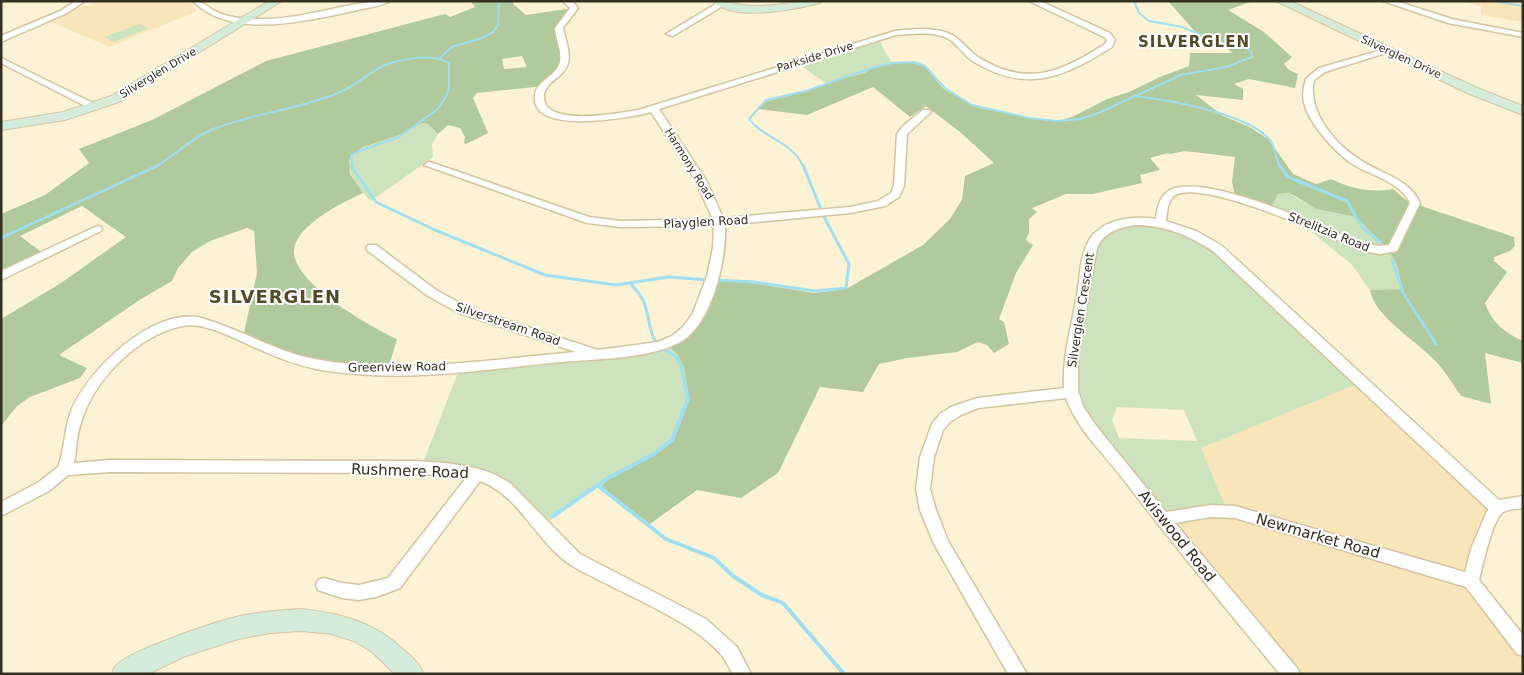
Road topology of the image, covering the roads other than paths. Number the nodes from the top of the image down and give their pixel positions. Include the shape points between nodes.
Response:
1 (81, 1) edge
2 (197, 1) edge
3 (277, 1) edge
4 (386, 1) edge
5 (567, 1) edge
6 (816, 1) edge
7 (1033, 1) edge
8 (1281, 1) edge
9 (1387, 1) edge
10 (719, 3) edge
11 (244, 21) junction
12 (670, 34) dead end
13 (1523, 35) edge
14 (1, 40) edge
15 (1388, 51) junction
16 (1, 60) edge
17 (94, 107) junction
18 (653, 108) junction
19 (1523, 111) edge
20 (926, 112) dead end
21 (1, 126) edge
22 (429, 165) dead end
23 (719, 222) junction
24 (1161, 223) junction
25 (96, 229) dead end
26 (372, 248) dead end
27 (1, 276) edge
28 (599, 354) junction
29 (1071, 392) junction
30 (65, 469) junction
31 (477, 474) junction
32 (1523, 502) edge
33 (1497, 508) junction
34 (1, 510) edge
35 (1162, 519) junction
36 (1471, 580) junction
37 (324, 585) dead end
38 (1523, 648) edge
39 (124, 674) edge
40 (412, 674) edge
41 (742, 674) edge
42 (1018, 674) edge
43 (1291, 674) edge

1 - 14 street
2 - 11 street via 212,13
3 - 11 street, Silverglen Drive
4 - 11 street via 291,21
5 - 18 street, Parkside Drive via 574,8 559,28 564,63 541,90 542,108 555,115 586,119 628,115
6 - 10 street via 756,9
7 - 18 street, Parkside Drive via 1107,36 1111,40 1109,45 1062,71 1028,76 1010,73 980,61 946,36 919,31 896,33
8 - 15 street, Silverglen Drive
9 - 13 street via 1451,20
10 - 12 street
11 - 17 street, Silverglen Drive via 132,90
15 - 19 street, Silverglen Drive
15 - 24 street, Strelitzia Road via 1322,70 1310,79 1308,100 1315,117 1346,153 1405,189 1414,198 1415,203 1393,248 1367,248 1286,214 1196,190 1182,190 1170,195 1164,203
16 - 17 street
17 - 21 street, Silverglen Drive via 65,116
18 - 23 street, Harmony Road via 711,199
20 - 23 street, Playglen Road via 902,134 901,179 895,195 881,204 869,208
22 - 23 street, Playglen Road via 587,220 621,224
23 - 28 street, Greenview Road via 719,240 710,286 694,323 682,335 665,343
24 - 29 street, Silverglen Crescent via 1136,222 1113,227 1093,241 1078,322
24 - 33 street, Silverglen Crescent via 1196,236 1227,256
25 - 27 street
26 - 28 street, Silverstream Road via 432,293 463,310
28 - 30 street, Greenview Road via 422,368 351,368 295,359 201,321 177,323 136,341 101,375 76,417
29 - 35 street, Aviswood Road via 1083,416
29 - 42 street via 977,404 956,411 937,428 926,457 923,489 942,544
30 - 31 street, Rushmere Road via 110,466 380,468 454,470
30 - 34 street via 51,482
31 - 37 street via 394,583 360,593 338,591
31 - 41 street, Rushmere Road via 507,488 561,549 574,559 681,614 715,636 731,653
32 - 33 street
33 - 36 street via 1479,549
35 - 36 street, Newmarket Road via 1211,511 1241,513
35 - 43 street, Aviswood Road
36 - 38 street via 1477,592
39 - 40 street via 155,657 209,636 247,625 290,621 326,623 357,630 381,645

